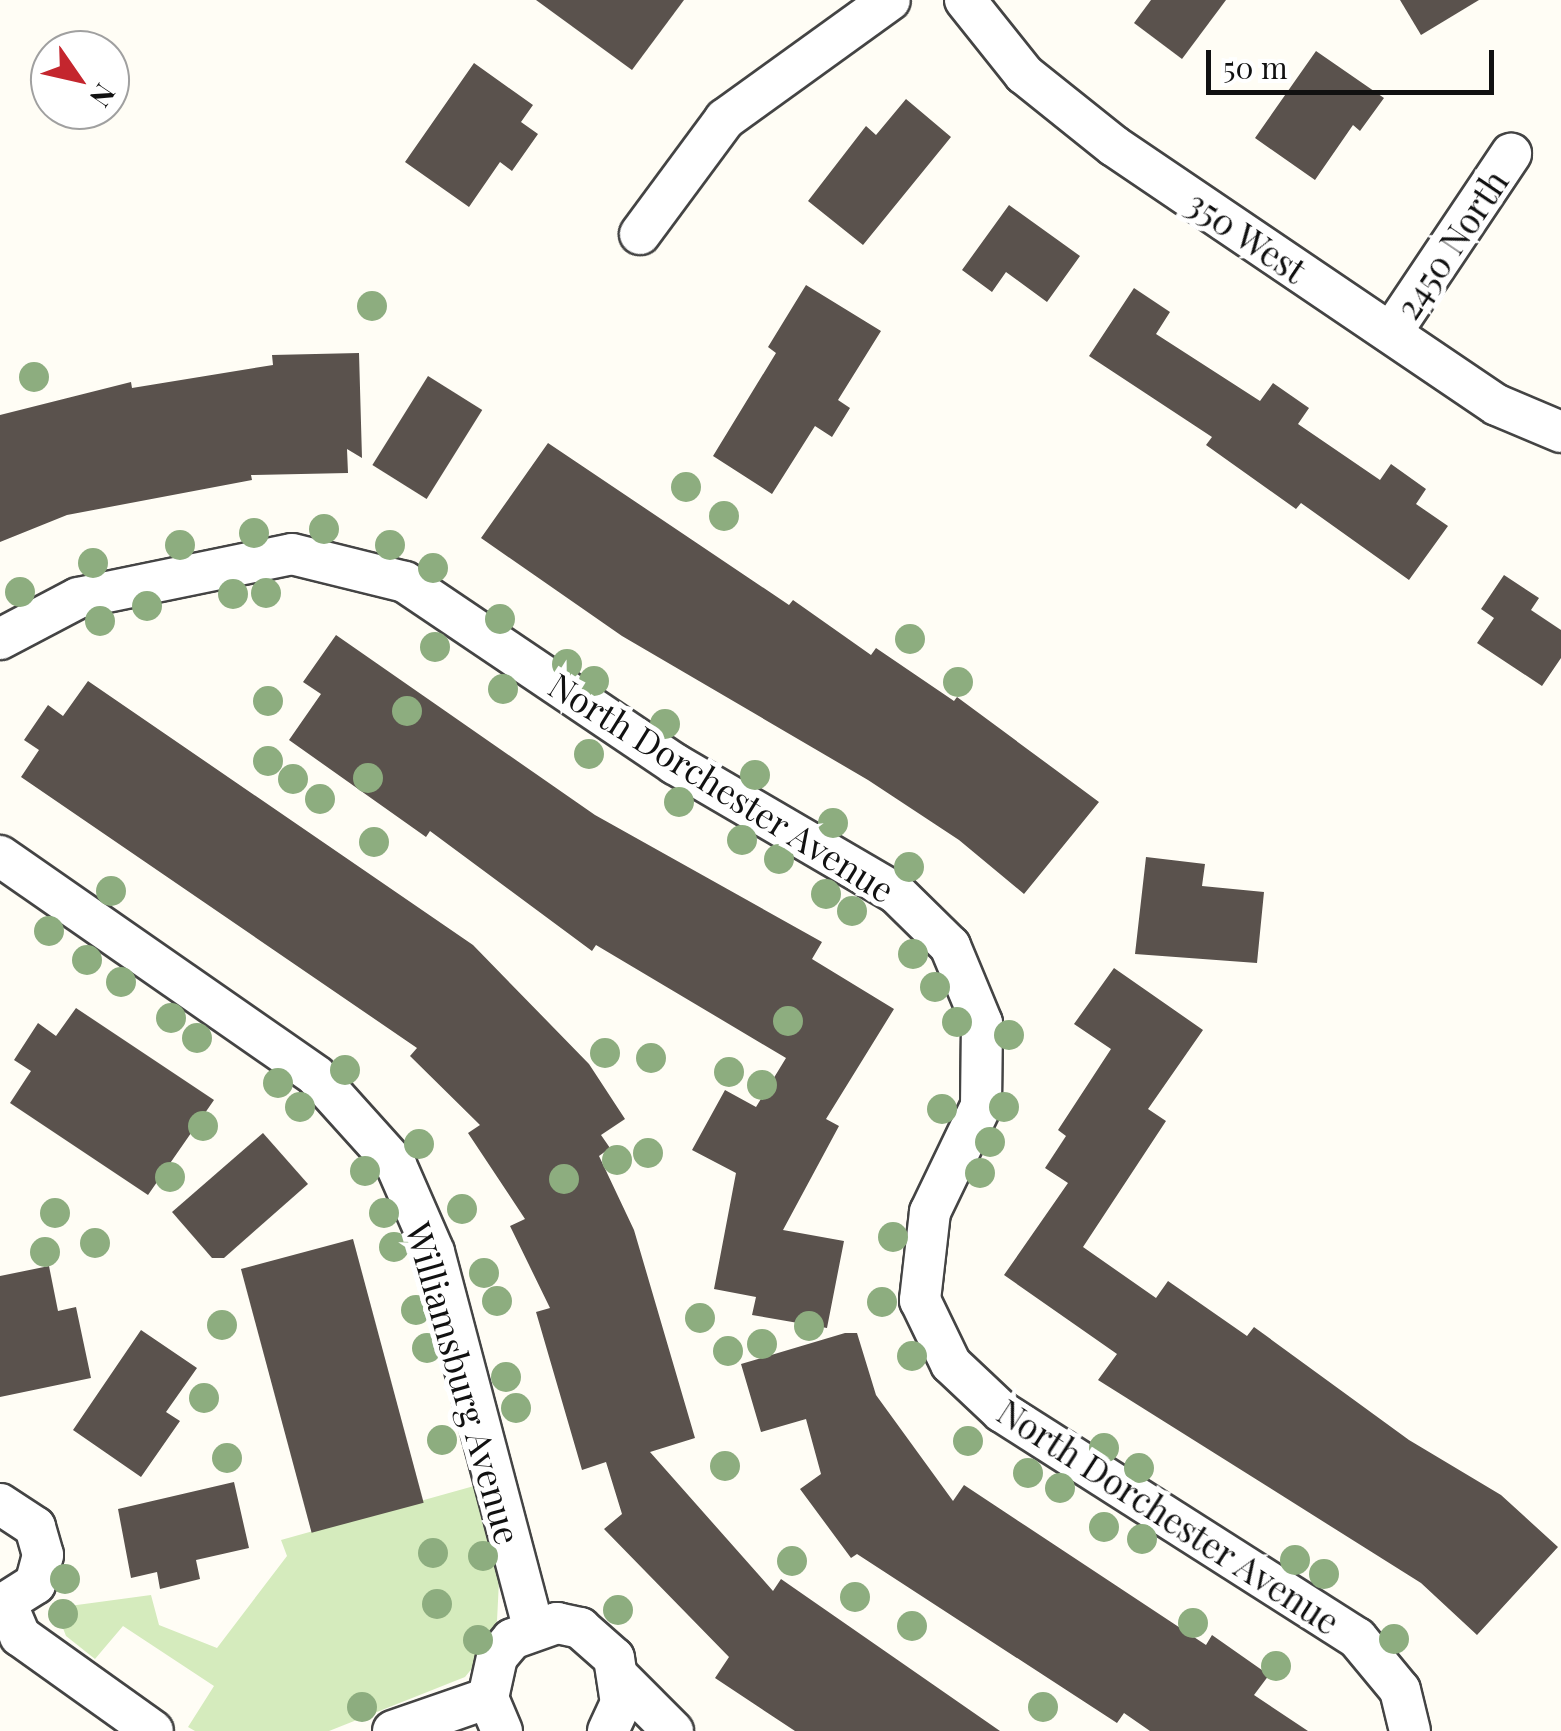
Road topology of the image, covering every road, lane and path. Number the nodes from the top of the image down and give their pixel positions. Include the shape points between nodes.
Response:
1 (890, 0) edge
2 (965, 0) edge
3 (1511, 154) dead end
4 (640, 234) dead end
5 (1391, 333) junction
6 (1561, 432) edge
7 (0, 639) edge
8 (0, 856) edge
9 (0, 1504) edge
10 (4, 1606) edge
11 (533, 1627) junction
12 (622, 1680) junction
13 (495, 1715) edge
14 (152, 1731) edge
15 (393, 1731) edge
16 (608, 1731) edge
17 (673, 1731) edge
18 (1410, 1731) edge

1 - 4 street via 725,119
2 - 5 street, 350 West via 1024,74 1062,108
3 - 5 street, 2450 North
5 - 6 street, 350 West via 1497,404
7 - 18 street, North Dorchester Avenue via 78,598 292,554 404,582 676,764 896,892 950,946 982,1023 981,1106 930,1212 920,1300 951,1364 1002,1412 1356,1638 1400,1690
8 - 11 street, Williamsburg Avenue via 316,1076 396,1165 434,1252
9 - 10 street via 35,1527 43,1555 34,1584
10 - 14 street via 20,1636
11 - 12 street via 580,1628 614,1658
11 - 13 street via 497,1656
12 - 16 street via 621,1703
12 - 17 street
13 - 15 street

